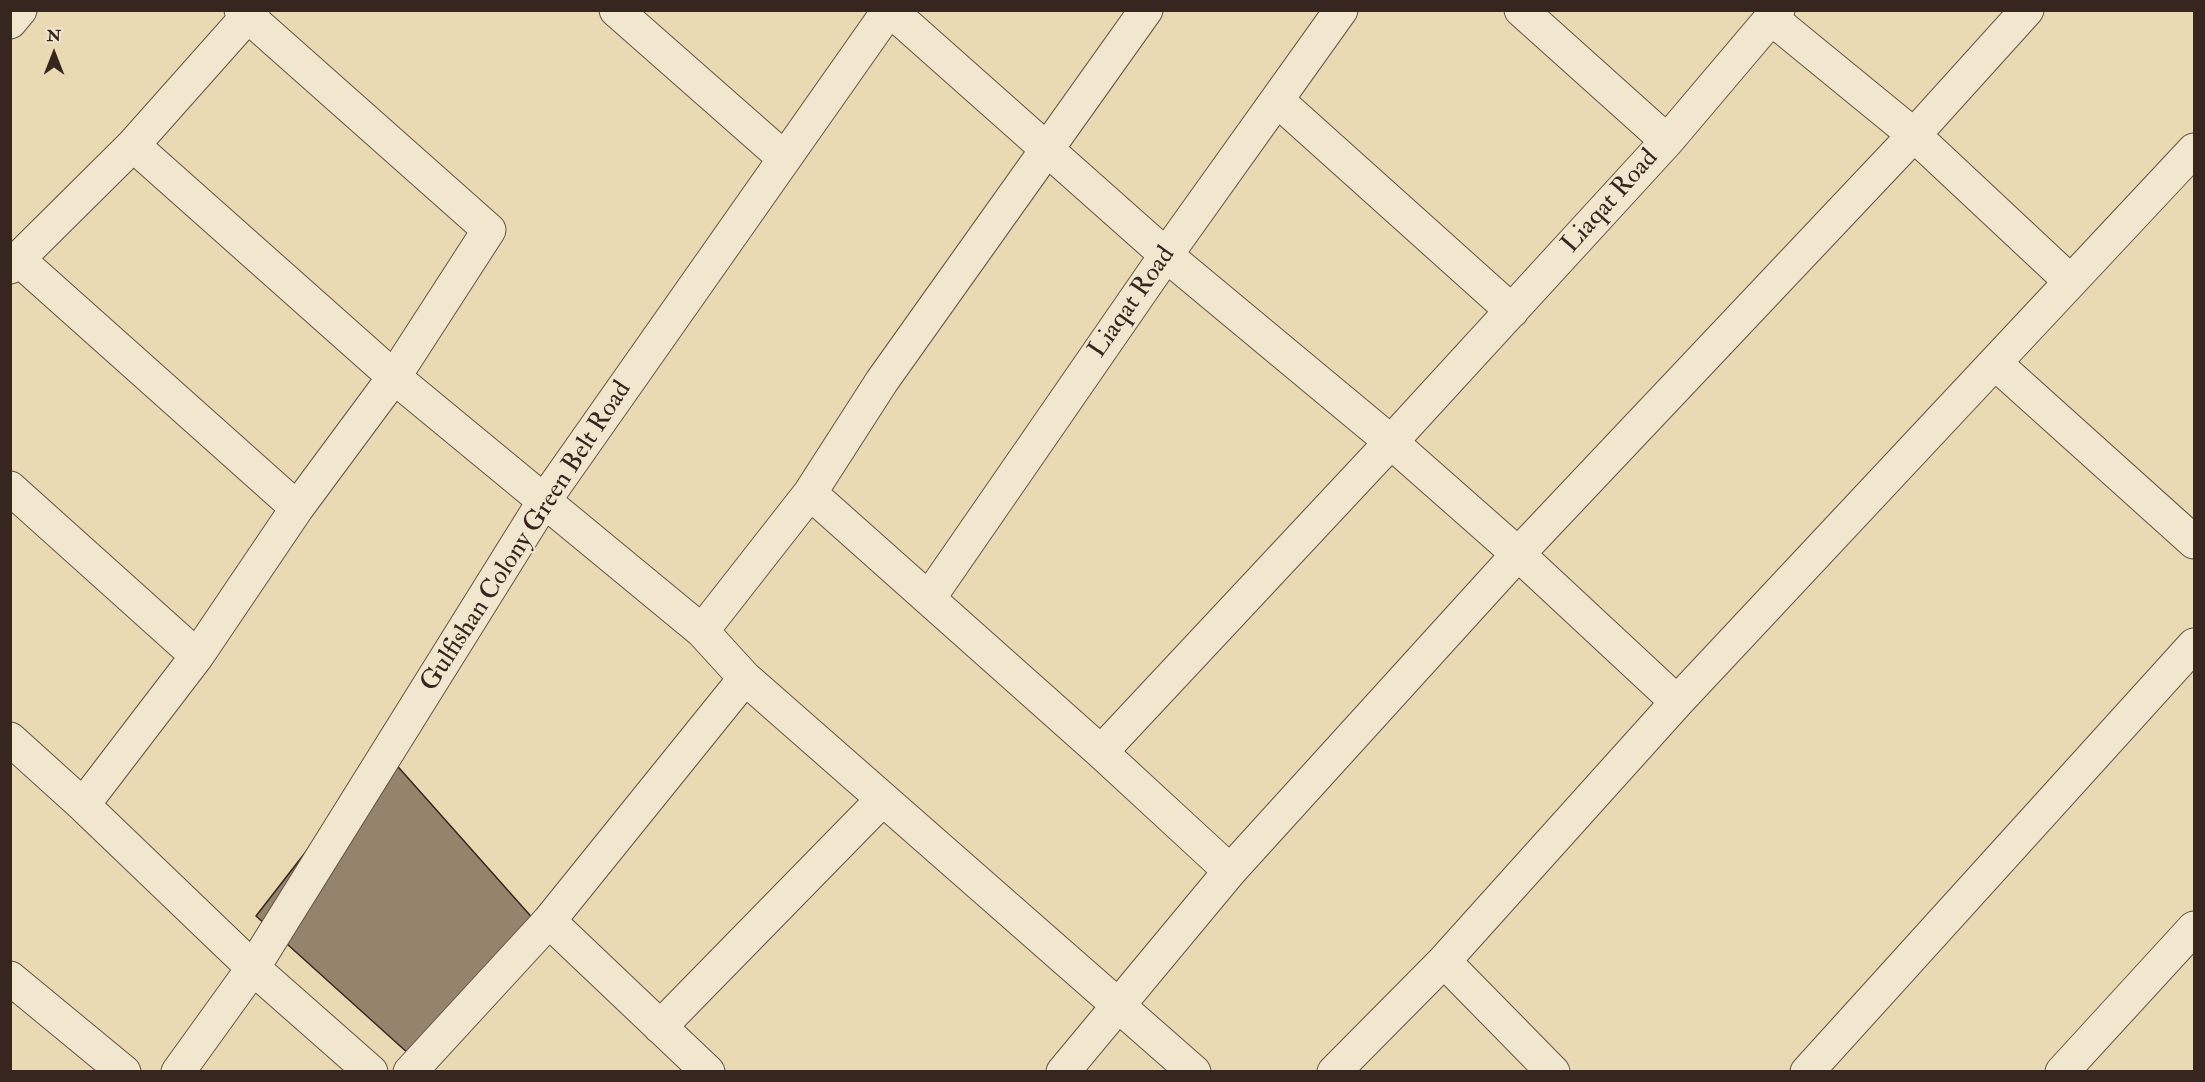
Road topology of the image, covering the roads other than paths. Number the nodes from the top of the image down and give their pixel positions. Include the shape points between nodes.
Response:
1 (20, 10) edge
2 (616, 10) edge
3 (889, 10) edge
4 (1146, 10) edge
5 (1341, 10) edge
6 (1521, 10) edge
7 (2027, 10) edge
8 (247, 12) edge
9 (1774, 14) edge
10 (10, 22) edge
11 (1277, 100) junction
12 (1914, 135) junction
13 (1667, 141) junction
14 (133, 145) junction
15 (1047, 150) junction
16 (2194, 150) edge
17 (784, 158) junction
18 (1166, 255) junction
19 (14, 263) edge
20 (2070, 281) junction
21 (1512, 311) junction
22 (1995, 363) junction
23 (394, 377) junction
24 (1391, 442) junction
25 (10, 488) edge
26 (810, 493) junction
27 (544, 501) junction
28 (297, 508) junction
29 (2194, 542) edge
30 (1518, 554) junction
31 (929, 598) junction
32 (702, 631) junction
33 (2194, 645) edge
34 (197, 656) junction
35 (745, 678) junction
36 (1677, 702) junction
37 (10, 739) edge
38 (1101, 752) junction
39 (883, 799) junction
40 (83, 805) junction
41 (1230, 872) junction
42 (549, 921) junction
43 (2194, 928) edge
44 (1444, 961) junction
45 (253, 968) junction
46 (10, 978) edge
47 (1119, 1006) junction
48 (660, 1027) junction
49 (124, 1071) edge
50 (178, 1071) edge
51 (371, 1071) edge
52 (410, 1071) edge
53 (708, 1071) edge
54 (1063, 1071) edge
55 (1194, 1071) edge
56 (1334, 1071) edge
57 (1553, 1071) edge
58 (1808, 1071) edge
59 (2062, 1071) edge

1 - 10 street
2 - 17 street
3 - 15 street
3 - 17 street, Gulfishan Colony Green Belt Road
4 - 15 street
5 - 11 street, Liaqat Road
6 - 13 street
7 - 12 street
8 - 14 street
8 - 23 street via 489,230
9 - 12 street
9 - 13 street, Liaqat Road
11 - 18 street, Liaqat Road
11 - 21 street
12 - 20 street
12 - 30 street
13 - 21 street, Liaqat Road
14 - 19 street
14 - 23 street
15 - 18 street
15 - 26 street via 882,381
16 - 20 street
17 - 27 street, Gulfishan Colony Green Belt Road
18 - 24 street
18 - 31 street, Liaqat Road
19 - 28 street
20 - 22 street
21 - 24 street, Liaqat Road
22 - 29 street
22 - 36 street
23 - 27 street
23 - 28 street
24 - 30 street
24 - 38 street, Liaqat Road
25 - 34 street
26 - 31 street
26 - 32 street
27 - 32 street
27 - 45 street, Gulfishan Colony Green Belt Road
28 - 34 street
30 - 36 street
30 - 41 street
31 - 38 street
32 - 35 street
33 - 58 street
34 - 40 street
35 - 39 street
35 - 42 street
36 - 44 street
37 - 40 street
38 - 41 street
39 - 47 street
39 - 48 street
40 - 45 street
41 - 47 street
42 - 48 street
42 - 52 street
43 - 59 street
44 - 56 street
44 - 57 street
45 - 50 street, Gulfishan Colony Green Belt Road
45 - 51 street
46 - 49 street
47 - 54 street
47 - 55 street
48 - 53 street

